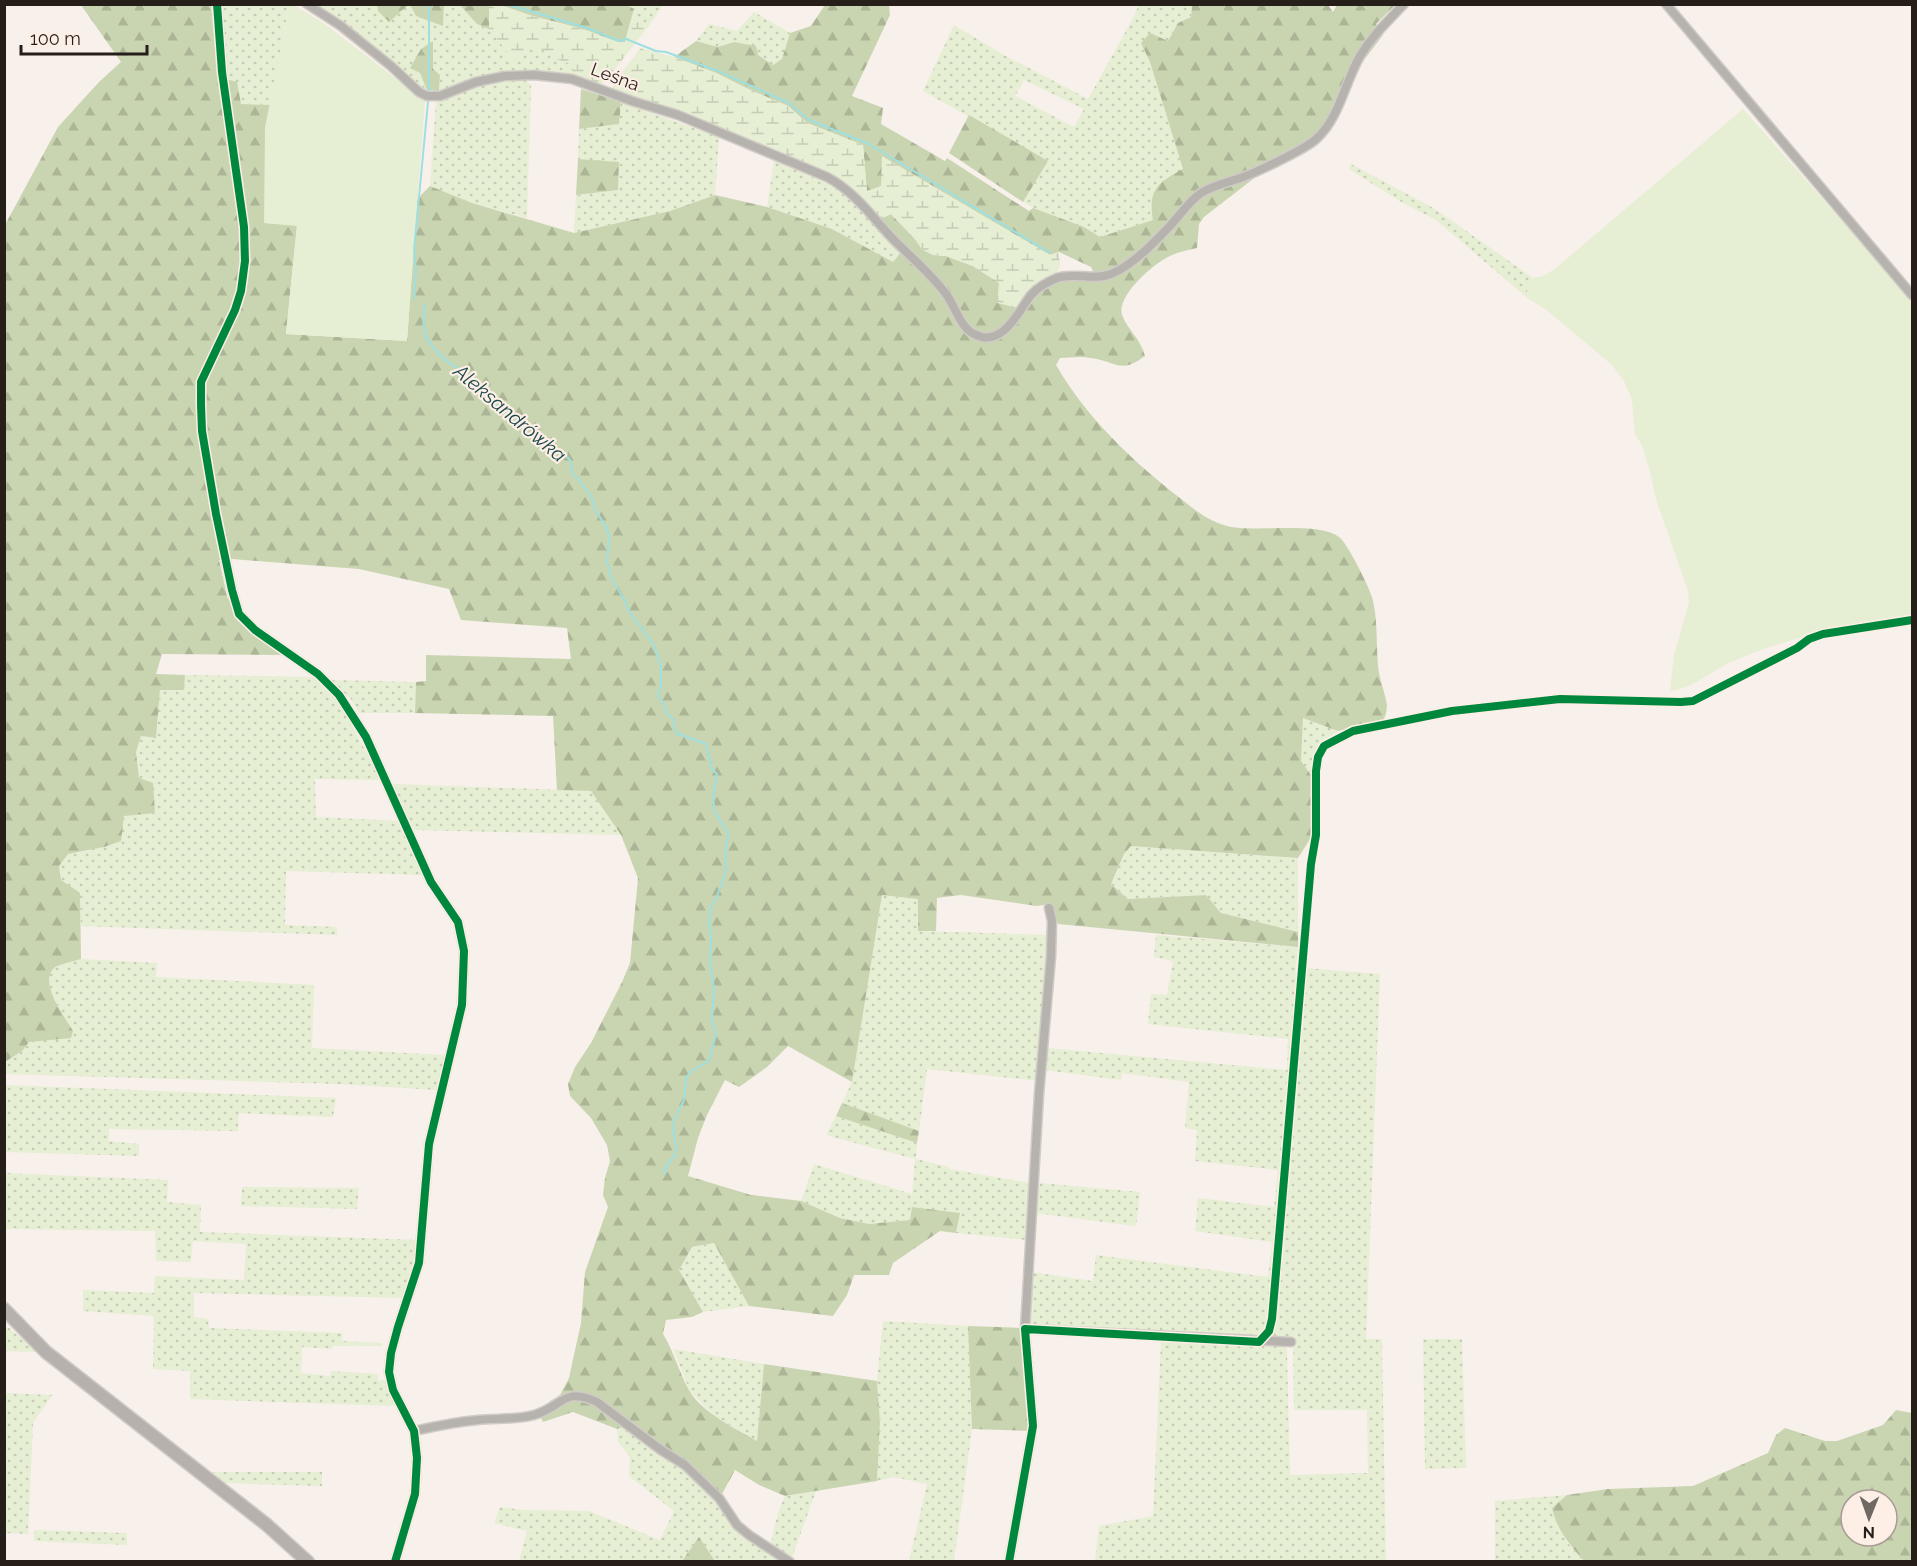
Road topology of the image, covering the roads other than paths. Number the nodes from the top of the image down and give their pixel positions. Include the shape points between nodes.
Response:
1 (217, 4) edge
2 (307, 4) edge
3 (1404, 4) edge
4 (1666, 4) edge
5 (1912, 295) edge
6 (1049, 908) dead end
7 (4, 1309) edge
8 (1025, 1329) junction
9 (1291, 1342) dead end
10 (414, 1431) junction
11 (308, 1562) edge
12 (395, 1562) edge
13 (790, 1562) edge
14 (1009, 1562) edge

1 - 10 street via 245,261 235,310 201,382 201,405 202,431 232,590 239,614 255,630 318,674 339,695 360,729 431,882 458,922 464,951 462,1005 429,1144 419,1263 398,1327 389,1372 393,1390
2 - 3 street, Leśna via 341,26 428,96 440,96 505,76 572,79 718,131 843,186 926,270 946,294 966,329 985,338 996,336 1015,321 1032,294 1046,283 1064,276 1109,276 1126,266 1203,192 1248,175 1314,141 1330,121 1359,57
4 - 5 street
6 - 8 street via 1051,957
7 - 11 street via 46,1352 267,1525
8 - 9 street
8 - 14 street via 1033,1426
10 - 12 street via 416,1494
10 - 13 street via 450,1422 527,1416 571,1396 589,1398 685,1465 719,1498 737,1525

